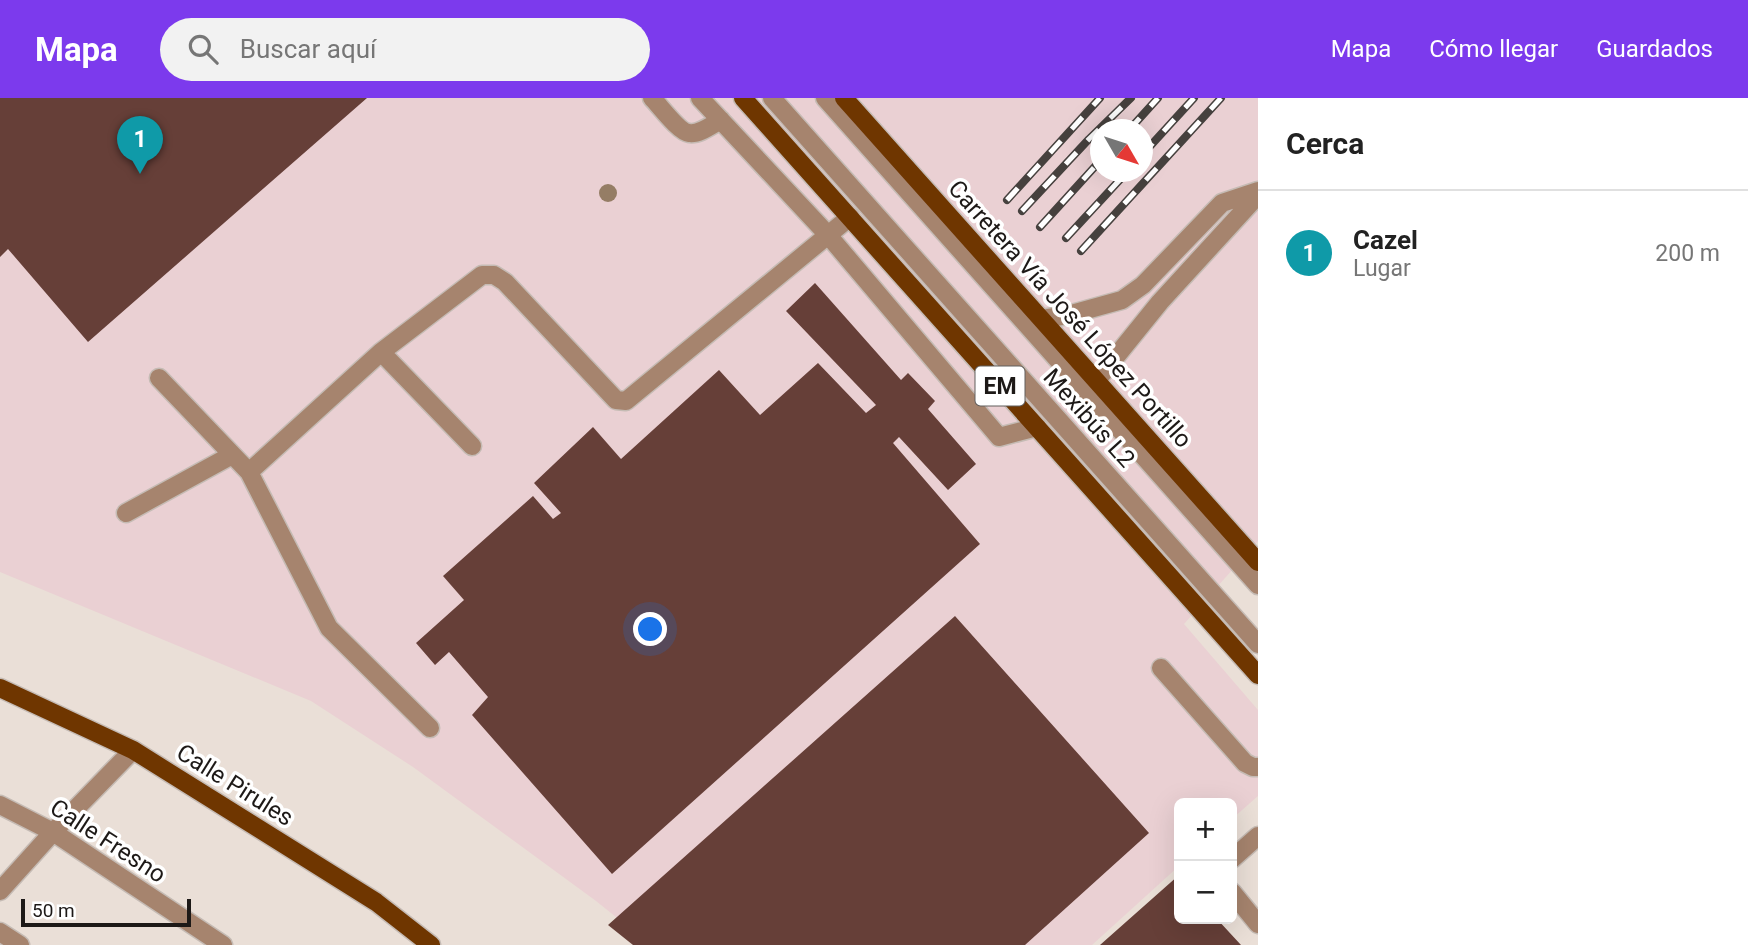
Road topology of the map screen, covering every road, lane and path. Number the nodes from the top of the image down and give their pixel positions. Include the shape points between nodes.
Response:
1 (652, 98) edge
2 (700, 98) edge
3 (743, 98) edge
4 (772, 98) edge
5 (825, 98) edge
6 (844, 98) edge
7 (721, 120) junction
8 (1258, 193) edge
9 (850, 217) junction
10 (828, 234) junction
11 (1042, 319) junction
12 (381, 352) junction
13 (159, 378) dead end
14 (1097, 380) junction
15 (1037, 427) junction
16 (472, 446) dead end
17 (233, 455) junction
18 (249, 472) junction
19 (126, 513) dead end
20 (1258, 562) edge
21 (1258, 585) edge
22 (1258, 644) edge
23 (1161, 667) dead end
24 (1258, 675) edge
25 (0, 688) edge
26 (430, 729) dead end
27 (133, 750) junction
28 (1258, 767) edge
29 (0, 805) edge
30 (53, 832) junction
31 (1258, 836) edge
32 (1237, 855) edge
33 (0, 891) edge
34 (1237, 897) edge
35 (1255, 916) edge
36 (0, 932) edge
37 (20, 945) edge
38 (223, 945) edge
39 (431, 945) edge

1 - 7 street via 689,133
2 - 7 street
3 - 9 main road, EM
4 - 22 street, Mexibús L2
5 - 21 street, Mexibús L2
6 - 11 main road, Carretera Vía José López Portillo
7 - 10 street
8 - 11 street via 1222,203 1143,285 1122,300
8 - 14 street
9 - 10 street
9 - 15 main road, EM
10 - 12 street via 626,401 616,400 494,275 482,275
10 - 15 street via 999,437
11 - 14 main road, Carretera Vía José López Portillo
12 - 16 street
12 - 18 street
13 - 17 street
14 - 20 main road, Carretera Vía José López Portillo
15 - 24 main road, EM
17 - 18 street
17 - 19 street
18 - 26 street via 329,628
23 - 28 street via 1245,763
25 - 27 main road, Calle Pirules
27 - 30 street
27 - 39 main road, Calle Pirules via 376,902
29 - 30 street, Calle Fresno
30 - 33 street
30 - 38 street, Calle Fresno
31 - 32 street
34 - 35 street
36 - 37 street

